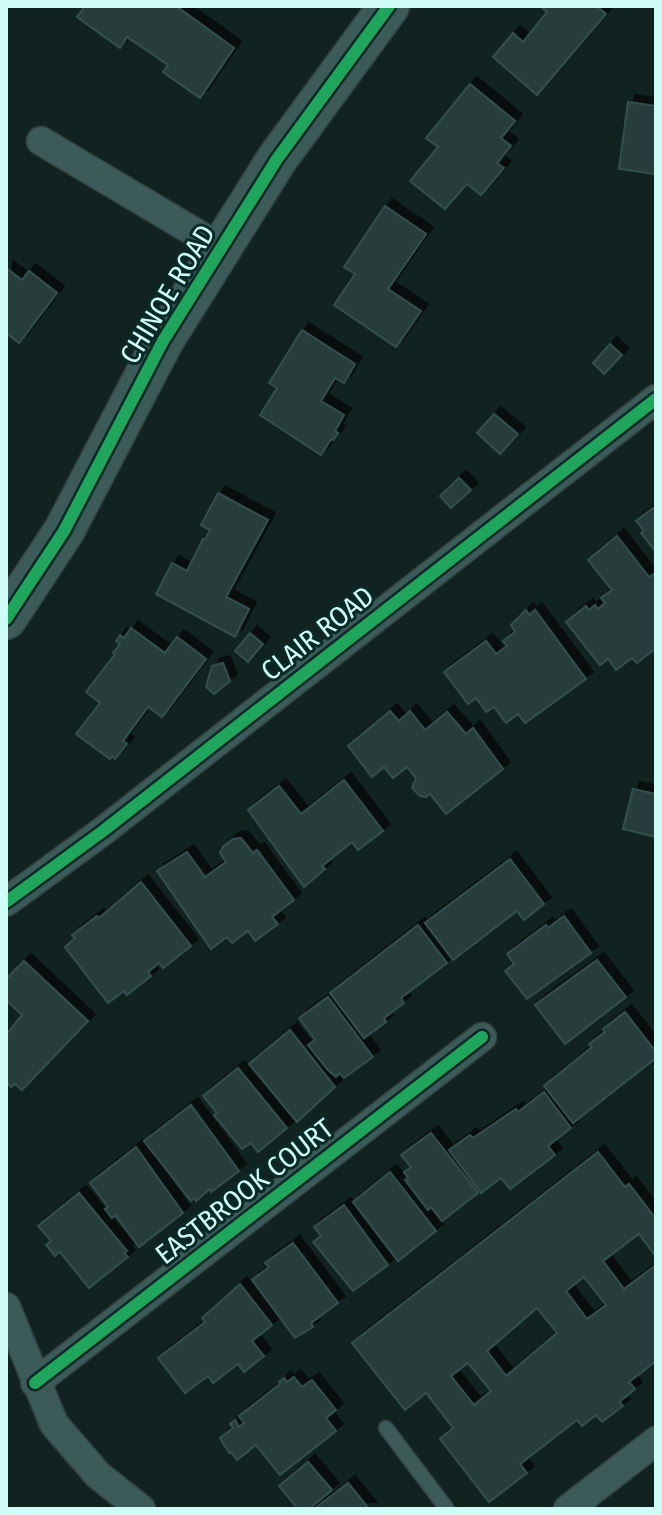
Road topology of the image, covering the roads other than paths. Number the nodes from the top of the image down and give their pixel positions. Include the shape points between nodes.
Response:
1 (389, 6) edge
2 (41, 141) dead end
3 (223, 249) junction
4 (656, 399) edge
5 (6, 619) edge
6 (6, 902) edge
7 (482, 1037) dead end
8 (6, 1307) edge
9 (35, 1383) junction
10 (386, 1428) dead end
11 (656, 1441) edge
12 (141, 1509) edge
13 (447, 1509) edge
14 (568, 1509) edge

1 - 3 street, CHINOE ROAD via 277,159
2 - 3 street
3 - 5 street, CHINOE ROAD via 163,341 64,531
4 - 6 street, CLAIR ROAD
7 - 9 street, EASTBROOK COURT
8 - 9 street
9 - 12 street via 54,1424 98,1475
10 - 13 lane
11 - 14 street

